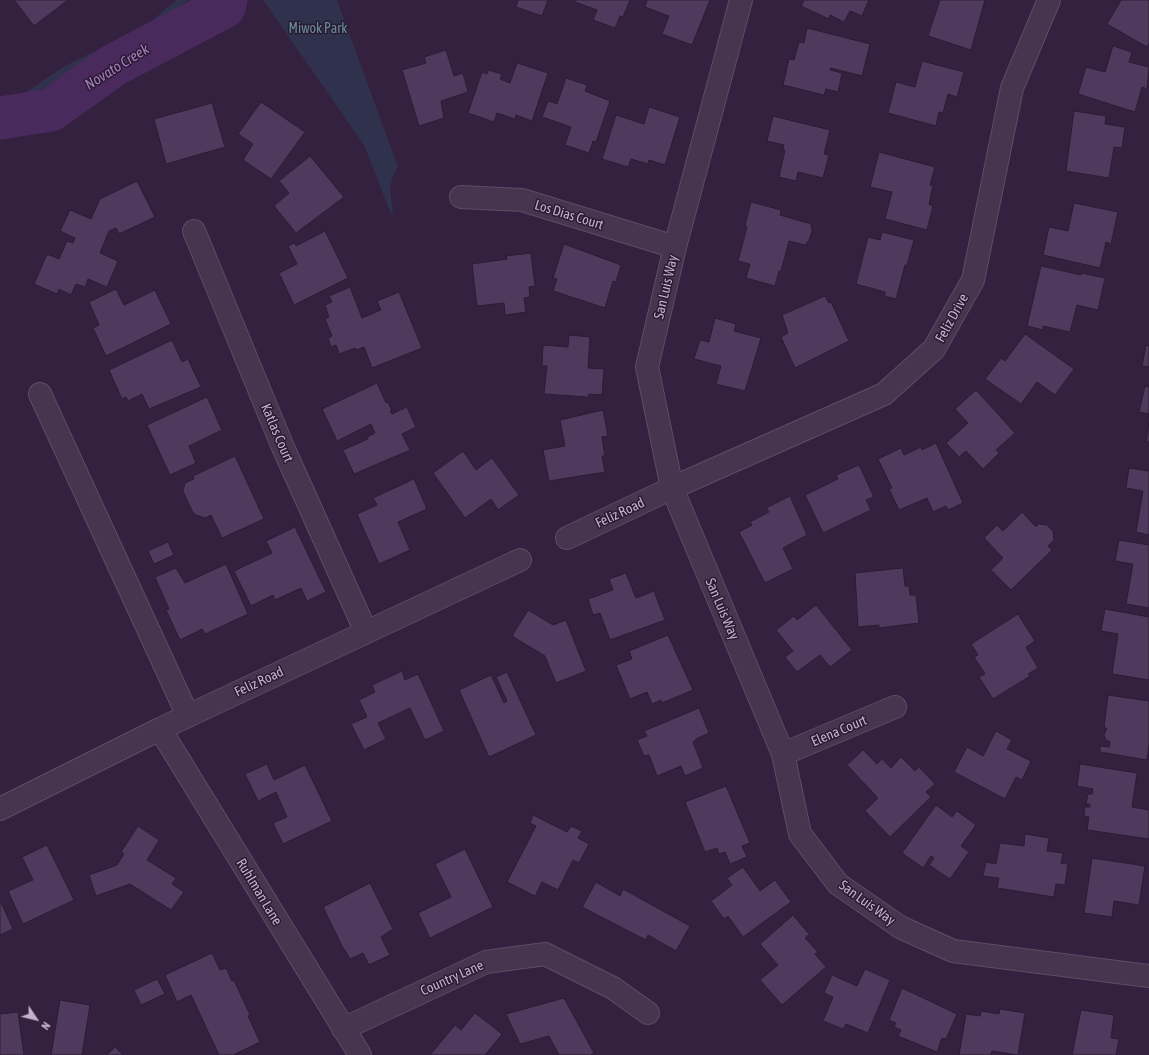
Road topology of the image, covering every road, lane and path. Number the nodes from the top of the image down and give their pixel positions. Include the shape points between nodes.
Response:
1 (741, 0) edge
2 (1049, 0) edge
3 (461, 197) dead end
4 (194, 231) dead end
5 (675, 247) junction
6 (40, 394) dead end
7 (672, 488) junction
8 (567, 538) dead end
9 (520, 560) dead end
10 (366, 632) junction
11 (895, 708) dead end
12 (188, 716) junction
13 (160, 729) junction
14 (783, 754) junction
15 (0, 809) edge
16 (1149, 976) edge
17 (648, 1013) dead end
18 (343, 1029) junction
19 (360, 1055) edge

1 - 5 street, San Luis Way
2 - 7 street, Feliz Drive via 1012,88 973,280 934,349 884,394
3 - 5 street, Los Dias Court via 522,200
4 - 10 street, Katlas Court via 282,445
5 - 7 street, San Luis Way via 647,368
6 - 12 street
7 - 8 street, Feliz Road
7 - 14 street, San Luis Way
9 - 10 street, Feliz Road
10 - 12 street, Feliz Road
11 - 14 street, Elena Court
12 - 13 street, Feliz Road
13 - 15 street, Feliz Road
13 - 18 street, Ruhlman Lane
14 - 16 street, San Luis Way via 800,834 838,884 900,927 953,951
17 - 18 street, Country Lane via 613,988 544,954 486,962
18 - 19 street, Ruhlman Lane

